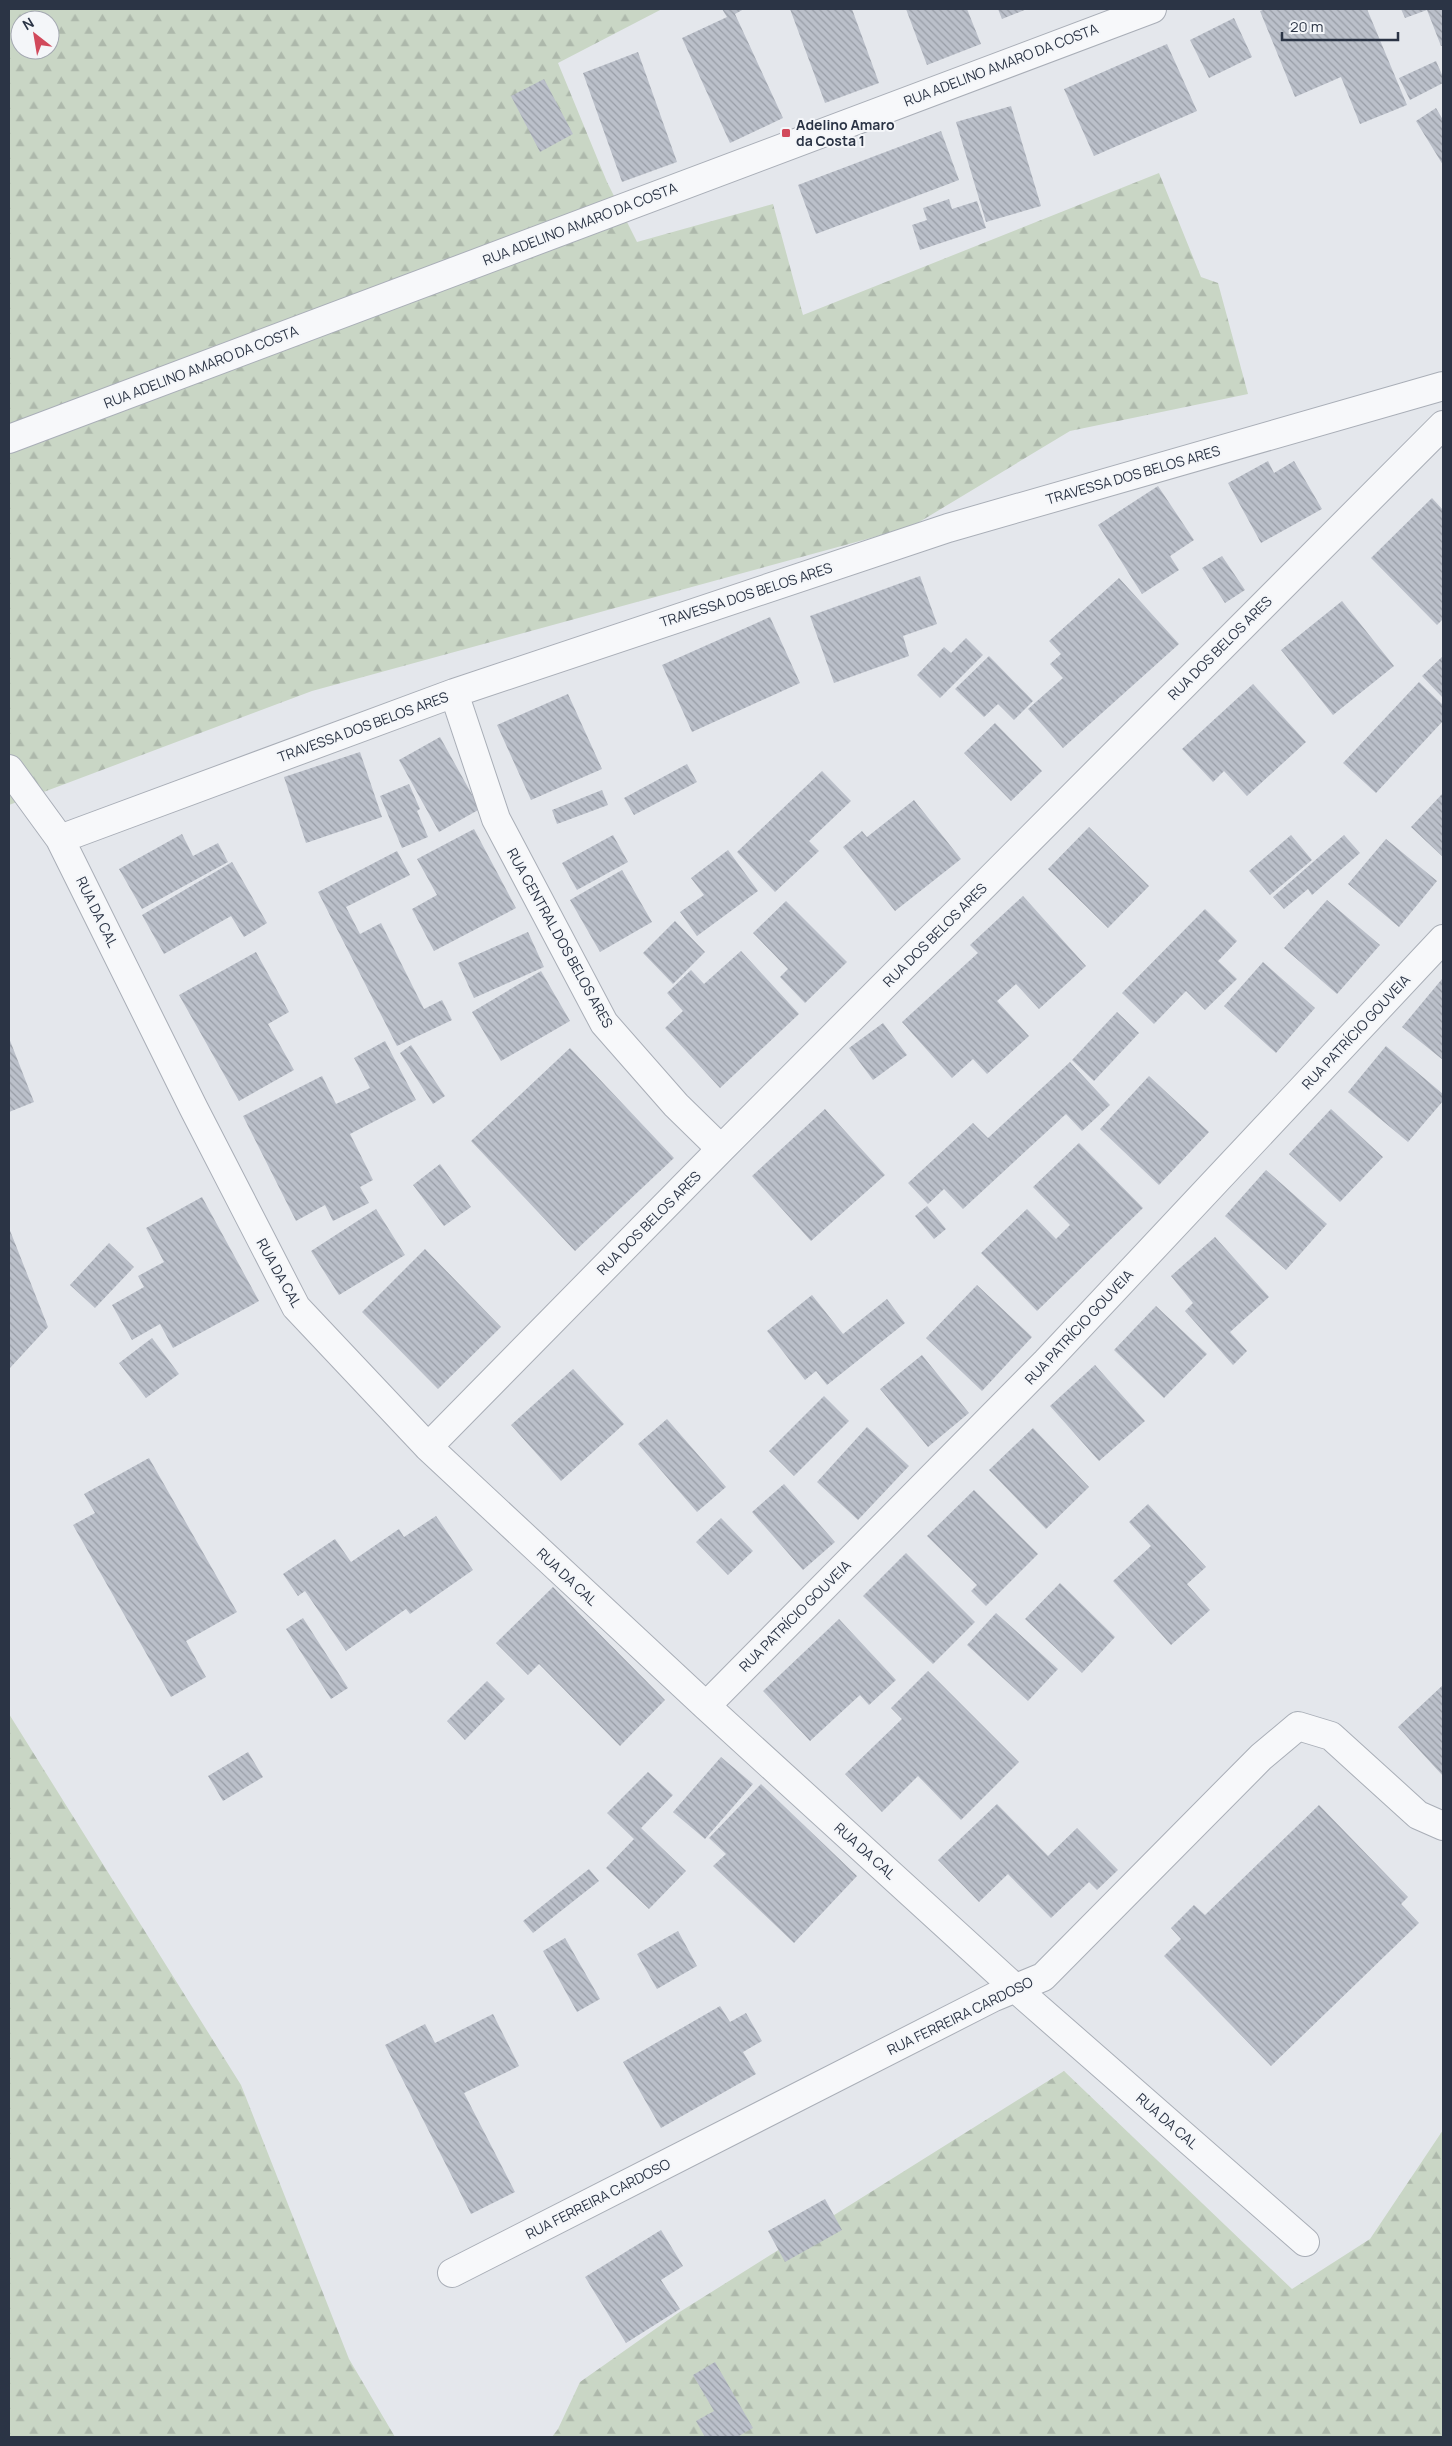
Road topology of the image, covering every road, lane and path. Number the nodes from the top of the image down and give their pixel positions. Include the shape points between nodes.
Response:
1 (1152, 9) edge
2 (1443, 386) edge
3 (1443, 425) edge
4 (9, 439) edge
5 (454, 693) junction
6 (9, 769) edge
7 (60, 839) junction
8 (1443, 939) edge
9 (721, 1149) junction
10 (428, 1447) junction
11 (706, 1706) junction
12 (1443, 1826) edge
13 (1015, 1988) junction
14 (1305, 2242) dead end
15 (452, 2273) dead end

1 - 4 street, RUA ADELINO AMARO DA COSTA
2 - 5 street, TRAVESSA DOS BELOS ARES via 948,528
3 - 9 street, RUA DOS BELOS ARES
5 - 7 street, TRAVESSA DOS BELOS ARES
5 - 9 street, RUA CENTRAL DOS BELOS ARES via 496,818 604,1024 676,1105
6 - 7 street, RUA DA CAL
7 - 10 street, RUA DA CAL via 296,1307
8 - 11 street, RUA PATRÍCIO GOUVEIA via 1046,1362
9 - 10 street, RUA DOS BELOS ARES
10 - 11 street, RUA DA CAL
11 - 13 street, RUA DA CAL
12 - 13 street, RUA FERREIRA CARDOSO via 1418,1815 1331,1736 1298,1726 1261,1757 1043,1977
13 - 14 street, RUA DA CAL
13 - 15 street, RUA FERREIRA CARDOSO

